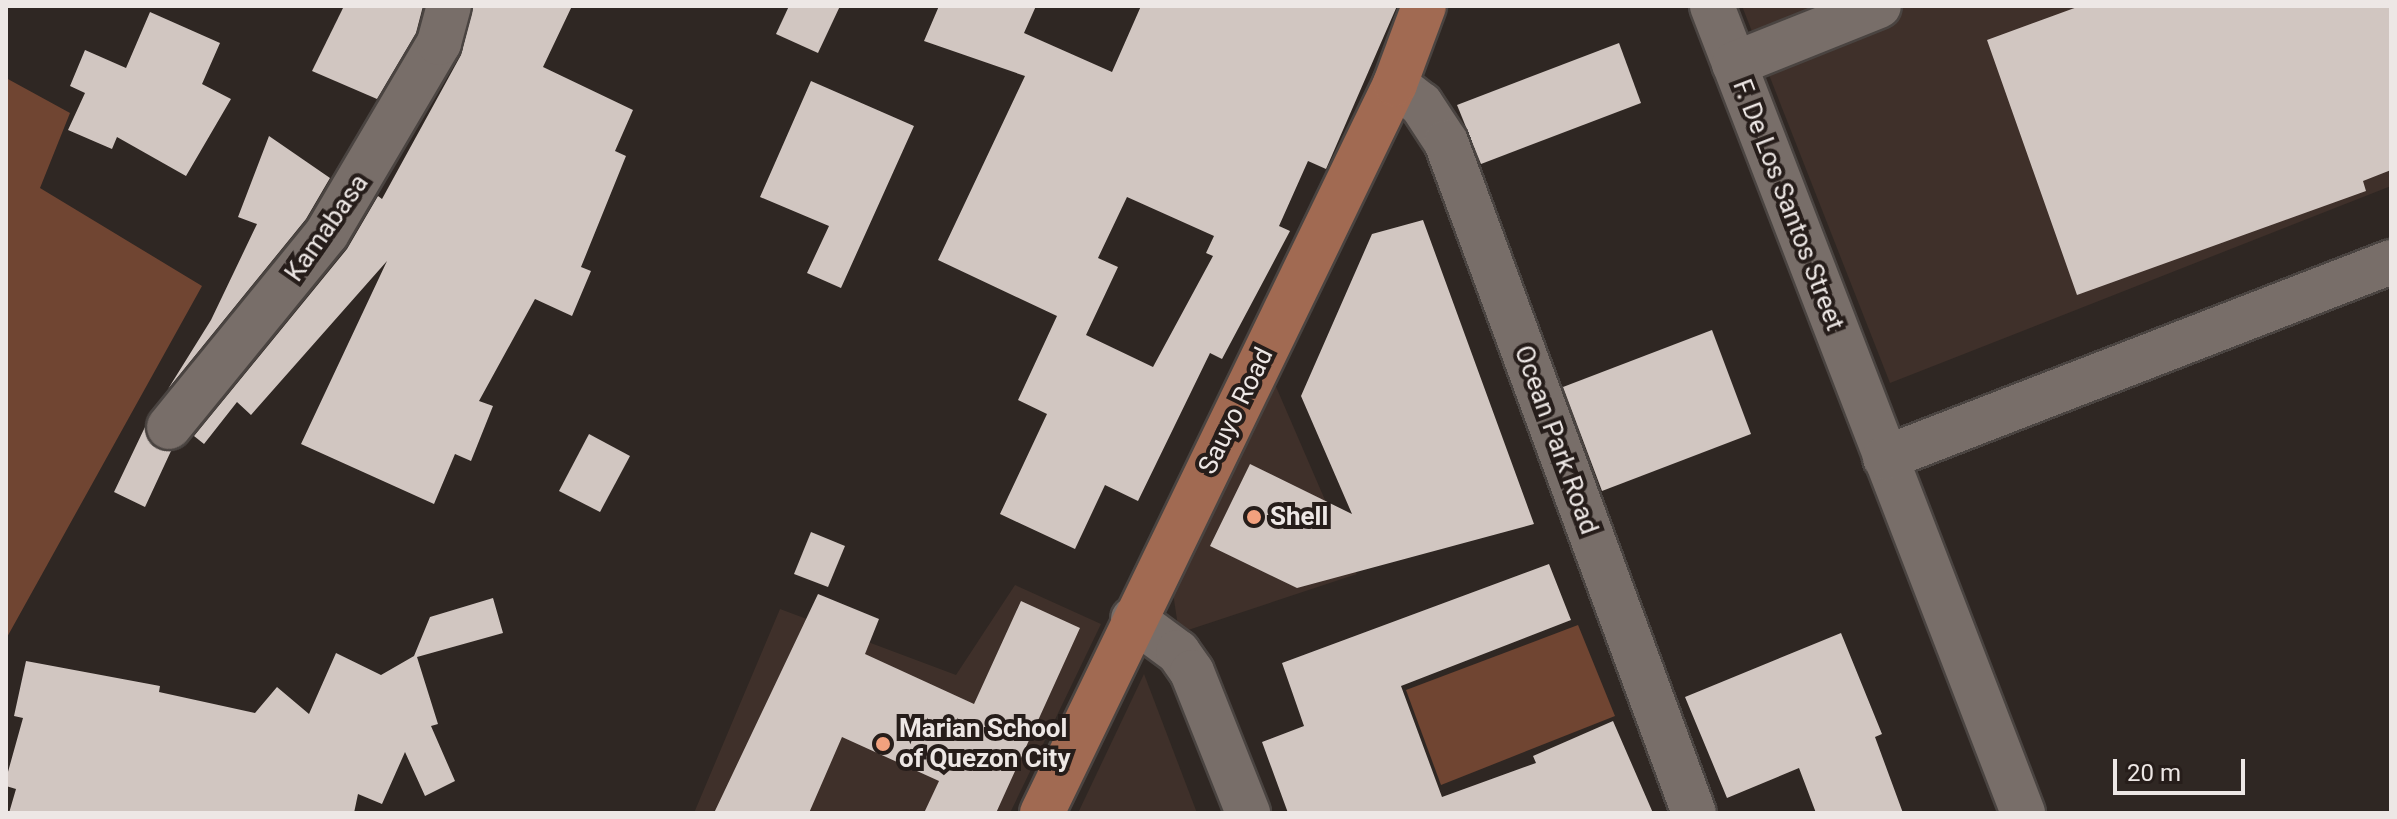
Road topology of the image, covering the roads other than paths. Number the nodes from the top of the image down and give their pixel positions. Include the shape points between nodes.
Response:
1 (449, 6) edge
2 (1424, 6) edge
3 (1712, 6) edge
4 (1879, 6) edge
5 (1734, 64) junction
6 (1395, 84) junction
7 (2391, 262) edge
8 (169, 427) dead end
9 (1885, 458) junction
10 (1133, 619) junction
11 (1042, 813) edge
12 (1248, 813) edge
13 (1694, 813) edge
14 (2023, 813) edge

1 - 8 street, Kamabasa via 439,43 327,233
2 - 6 main road, Sauyo Road
3 - 5 street, F. De Los Santos Street
4 - 5 street
5 - 9 street, F. De Los Santos Street
6 - 10 main road, Sauyo Road
6 - 13 street, Ocean Park Road via 1421,104 1446,142
7 - 9 street
9 - 14 street, F. De Los Santos Street
10 - 11 main road, Sauyo Road
10 - 12 street via 1178,652 1192,672

